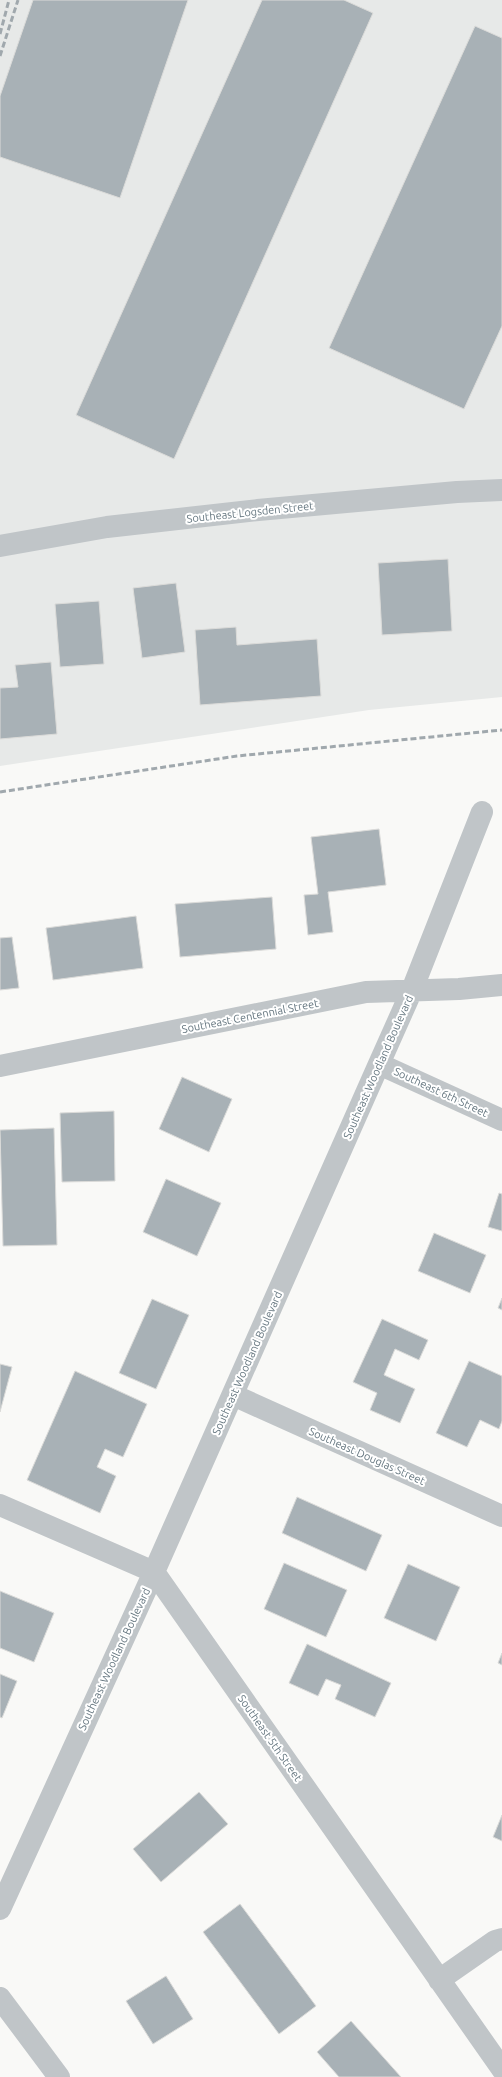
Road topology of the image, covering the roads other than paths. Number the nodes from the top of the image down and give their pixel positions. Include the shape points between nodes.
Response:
1 (502, 490) edge
2 (0, 546) edge
3 (482, 812) dead end
4 (502, 985) edge
5 (412, 990) junction
6 (380, 1064) junction
7 (0, 1066) edge
8 (502, 1120) edge
9 (233, 1395) junction
10 (0, 1505) edge
11 (502, 1516) edge
12 (154, 1572) junction
13 (0, 1909) edge
14 (502, 1939) edge
15 (439, 1980) junction
16 (0, 1998) edge
17 (502, 2070) edge
18 (59, 2077) edge

1 - 2 street, Southeast Logsden Street via 235,512 107,527
3 - 5 street, Southeast Woodland Boulevard
4 - 5 street, Southeast Centennial Street
5 - 6 street, Southeast Woodland Boulevard
5 - 7 street, Southeast Centennial Street via 366,992
6 - 8 street, Southeast 6th Street
6 - 9 street, Southeast Woodland Boulevard
9 - 11 street, Southeast Douglas Street
9 - 12 street, Southeast Woodland Boulevard
10 - 12 street
12 - 13 street, Southeast Woodland Boulevard
12 - 15 street, Southeast 5th Street
14 - 15 street
15 - 17 street, Southeast 5th Street
16 - 18 street

